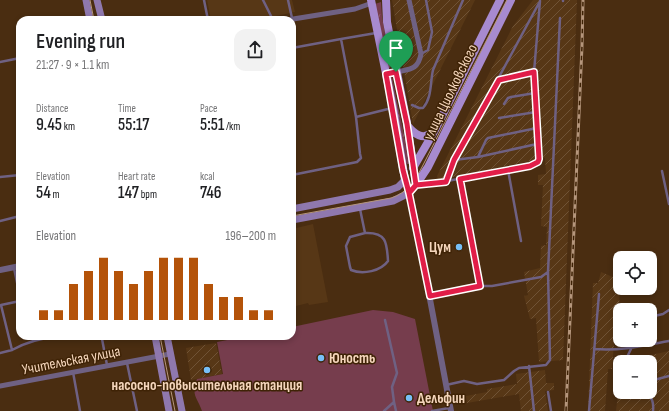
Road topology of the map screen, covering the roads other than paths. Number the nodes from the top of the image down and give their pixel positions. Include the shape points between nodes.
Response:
1 (86, 0) edge
2 (97, 0) edge
3 (204, 0) edge
4 (263, 0) edge
5 (288, 0) edge
6 (386, 0) edge
7 (409, 0) edge
8 (426, 0) edge
9 (463, 0) edge
10 (500, 0) edge
11 (511, 0) edge
12 (372, 1) edge
13 (540, 1) edge
14 (89, 16) edge
15 (101, 16) edge
16 (207, 16) edge
17 (271, 16) edge
18 (290, 16) edge
19 (296, 18) edge
20 (560, 18) dead end
21 (378, 32) junction
22 (341, 39) junction
23 (296, 47) edge
24 (421, 54) junction
25 (16, 59) edge
26 (0, 62) edge
27 (396, 72) junction
28 (534, 72) junction
29 (386, 74) junction
30 (499, 80) junction
31 (535, 93) junction
32 (504, 104) dead end
33 (412, 105) dead end
34 (393, 108) junction
35 (536, 112) junction
36 (356, 117) junction
37 (499, 118) dead end
38 (407, 124) junction
39 (537, 128) junction
40 (435, 130) junction
41 (537, 144) junction
42 (478, 157) junction
43 (454, 160) junction
44 (413, 168) junction
45 (508, 170) junction
46 (662, 171) dead end
47 (16, 175) edge
48 (296, 175) edge
49 (0, 177) edge
50 (460, 179) junction
51 (405, 180) junction
52 (446, 182) junction
53 (416, 185) junction
54 (409, 193) junction
55 (669, 204) edge
56 (359, 207) junction
57 (296, 208) edge
58 (16, 217) edge
59 (296, 219) edge
60 (0, 221) edge
61 (365, 233) junction
62 (521, 241) dead end
63 (16, 267) edge
64 (0, 270) edge
65 (548, 272) junction
66 (480, 286) junction
67 (599, 294) dead end
68 (430, 296) junction
69 (16, 302) edge
70 (1, 305) edge
71 (669, 310) edge
72 (657, 315) edge
73 (385, 320) dead end
74 (34, 340) edge
75 (102, 340) edge
76 (156, 340) edge
77 (168, 340) edge
78 (669, 340) edge
79 (631, 348) junction
80 (594, 349) junction
81 (12, 350) junction
82 (0, 353) edge
83 (170, 354) junction
84 (628, 355) edge
85 (159, 356) junction
86 (127, 362) junction
87 (107, 365) junction
88 (529, 366) junction
89 (73, 372) junction
90 (669, 376) edge
91 (657, 379) edge
92 (446, 385) junction
93 (0, 386) edge
94 (548, 392) dead end
95 (652, 399) edge
96 (394, 402) junction
97 (450, 409) edge
98 (80, 411) edge
99 (137, 411) edge
100 (169, 411) edge
101 (182, 411) edge
102 (384, 411) edge
103 (396, 411) edge
104 (432, 411) edge
105 (534, 411) edge
106 (551, 411) edge
107 (589, 411) edge
108 (653, 411) edge

1 - 14 main road
2 - 15 main road
3 - 16 lane
4 - 17 lane
5 - 18 lane
6 - 27 main road via 387,22
7 - 24 street
8 - 24 lane via 432,32 428,50
9 - 33 lane via 433,70 427,104 423,108
10 - 40 main road, улица Циолковского
11 - 53 main road, улица Циолковского via 428,167
12 - 19 street via 354,8
12 - 21 main road
13 - 28 lane
13 - 30 lane
20 - 65 lane
21 - 22 lane
21 - 29 main road
22 - 23 lane
22 - 36 lane
24 - 27 street via 417,66
25 - 26 lane
27 - 29 main road
27 - 38 main road
28 - 30 lane
28 - 31 lane
29 - 34 main road
30 - 43 lane
31 - 32 lane via 511,96
31 - 35 lane
34 - 36 lane
34 - 51 main road
35 - 37 lane
35 - 39 lane
36 - 48 lane via 359,161
38 - 40 main road via 412,132 421,136 426,137
38 - 44 main road
39 - 41 lane
39 - 42 lane via 488,138
40 - 44 main road, улица Циолковского
41 - 42 lane
41 - 45 lane via 537,163
42 - 43 lane
43 - 52 lane
44 - 51 street, улица Циолковского
44 - 53 main road
45 - 50 lane
45 - 62 lane
46 - 55 lane
47 - 49 lane
50 - 52 lane
50 - 66 lane
51 - 54 main road
51 - 57 main road, улица Циолковского via 390,190
52 - 53 lane
53 - 54 main road, улица Циолковского
54 - 56 main road, улица Циолковского via 393,201
54 - 68 street
56 - 59 main road, улица Циолковского
56 - 61 lane
58 - 60 lane
61 - 61 lane via 350,237 346,246 351,270 361,273 381,268 388,261 384,238 380,234
63 - 64 street
65 - 66 lane via 541,277
65 - 88 lane via 550,360 546,365
66 - 68 lane
67 - 80 lane
68 - 92 street
69 - 70 lane
70 - 81 lane
71 - 72 lane
73 - 96 lane via 397,373 392,387
74 - 81 lane
75 - 87 lane
76 - 85 main road
77 - 83 main road
78 - 79 lane
79 - 80 lane
79 - 84 lane
80 - 107 lane
81 - 82 lane
83 - 85 street, Учительская улица
83 - 101 main road
85 - 86 street, Учительская улица
85 - 100 main road
86 - 87 street, Учительская улица
86 - 99 lane
87 - 89 street, Учительская улица
88 - 92 lane via 516,369 504,380 477,384 464,381
88 - 105 lane
89 - 93 street, Учительская улица
89 - 98 lane
90 - 91 lane
92 - 97 street
94 - 106 lane
95 - 108 lane
96 - 102 lane
96 - 103 lane
97 - 104 lane

